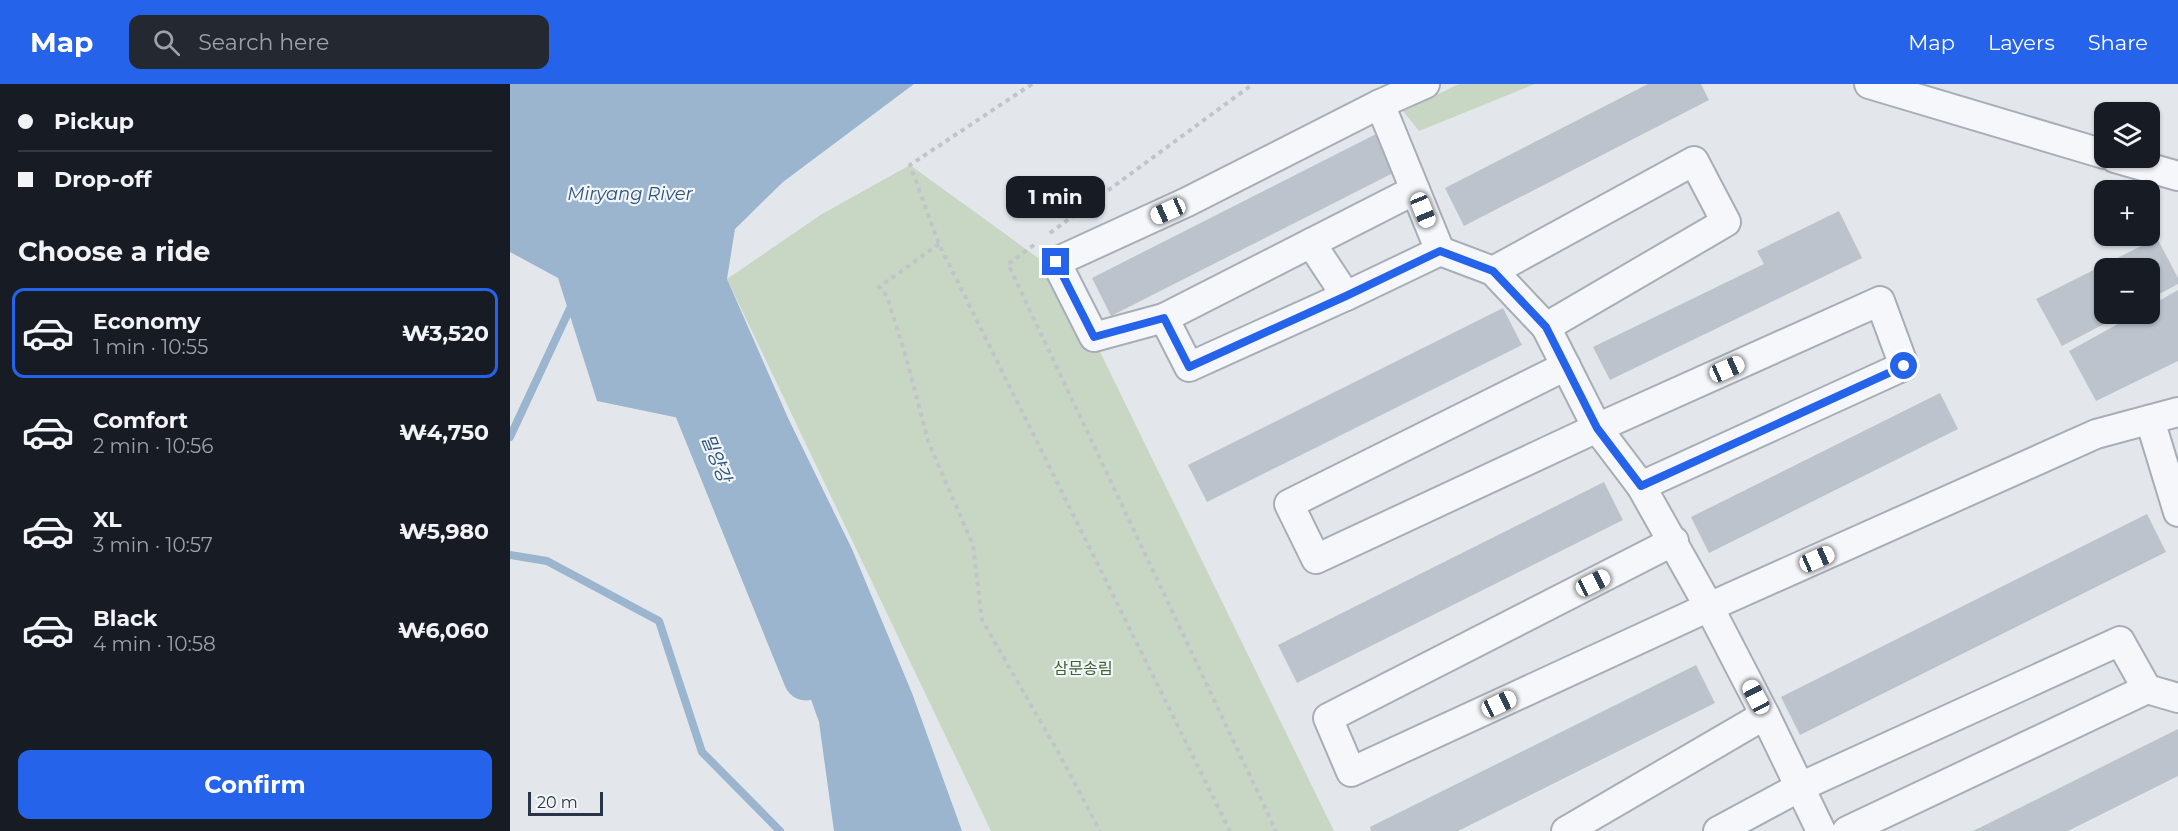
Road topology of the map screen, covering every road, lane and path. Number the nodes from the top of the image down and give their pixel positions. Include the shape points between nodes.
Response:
1 (1032, 84) edge
2 (1252, 84) edge
3 (1425, 84) edge
4 (1869, 84) edge
5 (1380, 104) junction
6 (2094, 151) edge
7 (2150, 168) edge
8 (2178, 176) edge
9 (1415, 190) junction
10 (1046, 237) dead end
11 (1036, 243) dead end
12 (1311, 243) junction
13 (939, 244) junction
14 (1440, 251) junction
15 (1493, 271) junction
16 (1346, 296) junction
17 (1164, 318) junction
18 (1546, 327) junction
19 (1566, 366) junction
20 (2178, 412) edge
21 (2150, 420) junction
22 (1597, 428) junction
23 (1641, 486) junction
24 (2178, 512) edge
25 (1674, 541) junction
26 (1709, 607) junction
27 (2147, 689) junction
28 (2178, 698) edge
29 (1765, 715) junction
30 (1800, 787) junction
31 (1100, 831) edge
32 (1230, 831) edge
33 (1276, 831) edge
34 (1566, 831) edge
35 (1718, 831) edge
36 (1821, 831) edge
37 (1847, 831) edge

1 - 13 path via 910,165
2 - 10 path
3 - 5 lane
4 - 6 lane
5 - 9 lane
5 - 17 lane via 1187,202 1056,262 1094,337
7 - 8 lane
9 - 12 lane
9 - 14 lane
11 - 33 path via 1008,264
12 - 16 lane
12 - 17 lane
13 - 31 path via 879,287 887,296 928,441 973,545 982,620
13 - 32 path
14 - 15 lane
14 - 16 lane
15 - 18 lane
15 - 18 lane via 1694,160 1726,222
16 - 17 lane via 1189,367
18 - 19 lane
19 - 22 lane
19 - 22 lane via 1289,504 1316,559
20 - 21 lane
21 - 24 lane
21 - 26 lane via 2096,434
22 - 23 lane
22 - 23 lane via 1880,301 1904,366
23 - 25 lane
25 - 26 lane
25 - 26 lane via 1328,718 1351,772
26 - 29 lane
27 - 28 lane
27 - 30 lane via 2120,641
27 - 37 lane
29 - 30 lane
29 - 34 lane
30 - 35 lane
30 - 36 lane

